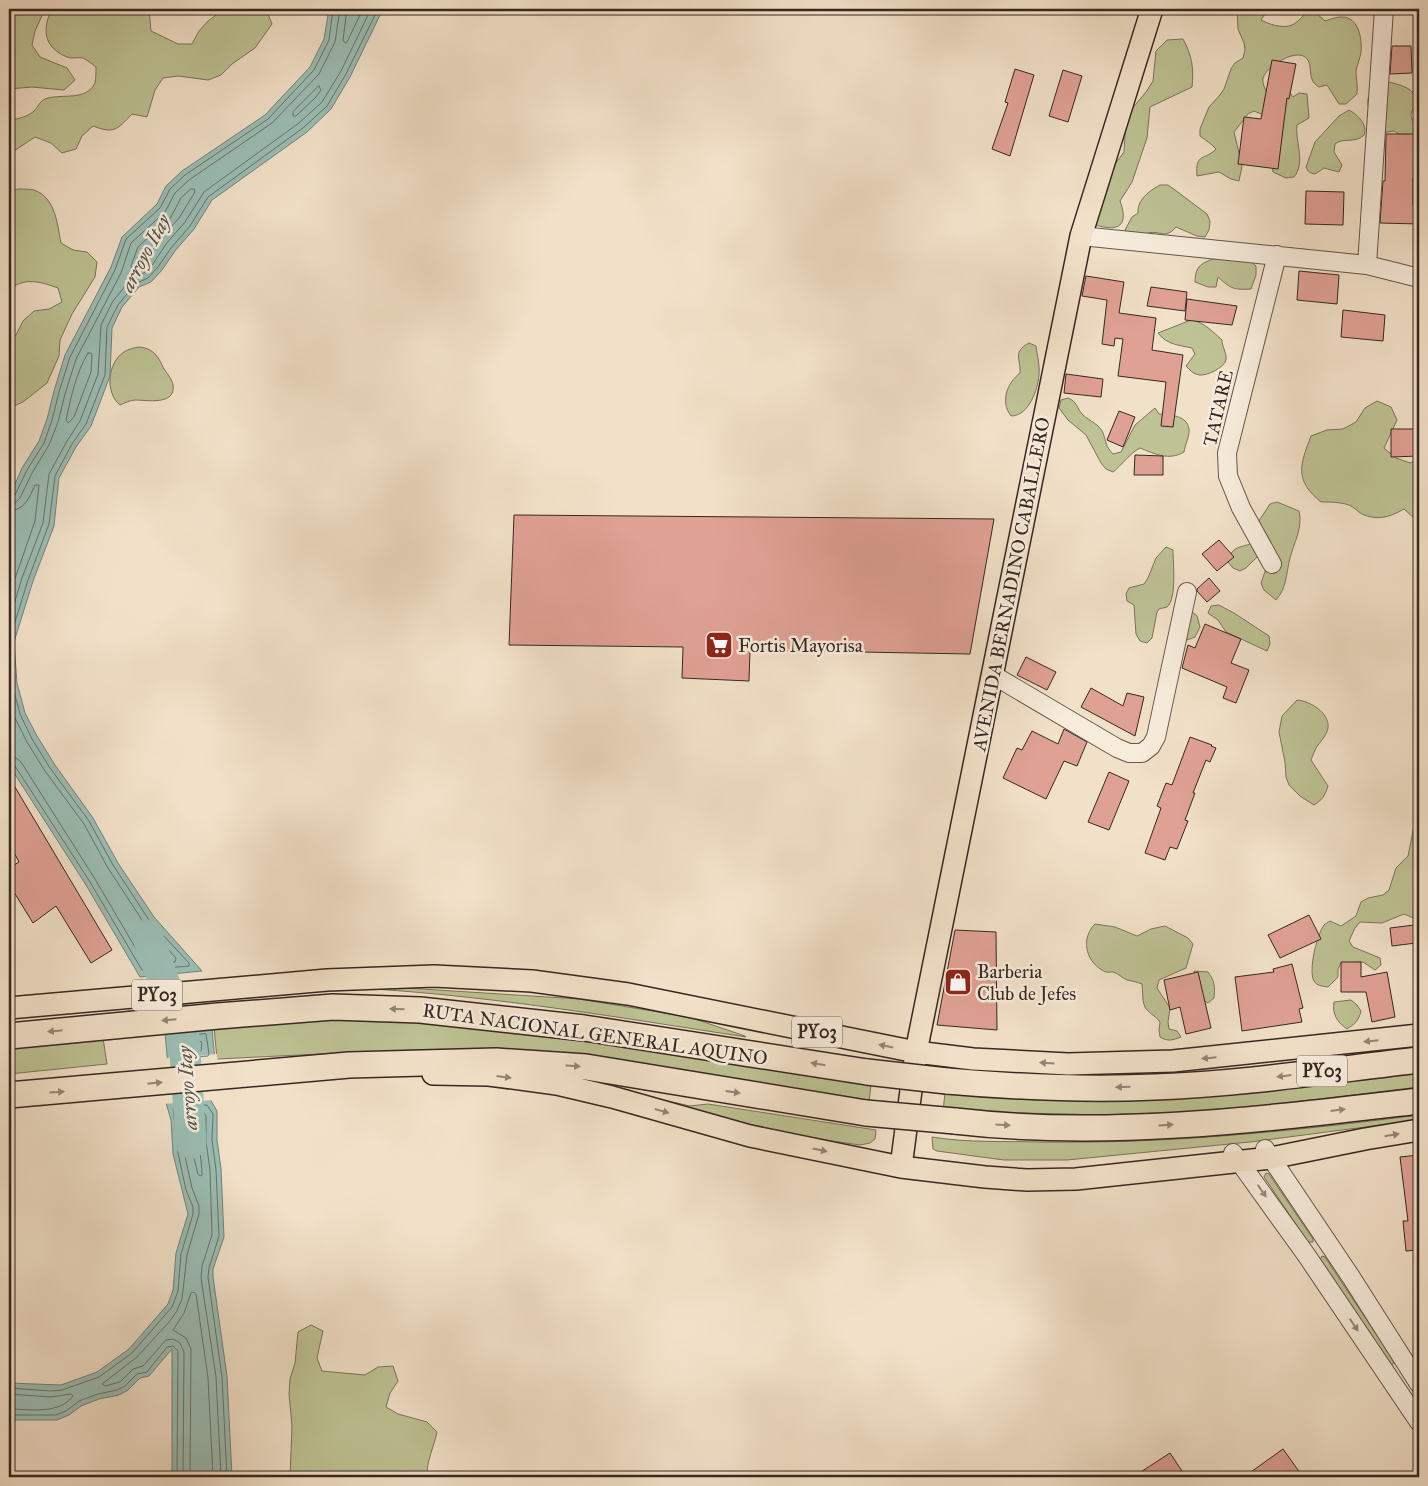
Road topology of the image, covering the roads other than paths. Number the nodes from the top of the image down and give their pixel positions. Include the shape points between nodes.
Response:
1 (1152, 9) edge
2 (1384, 9) edge
3 (1081, 236) junction
4 (1277, 255) junction
5 (1367, 265) junction
6 (1419, 278) edge
7 (1272, 564) dead end
8 (1187, 592) dead end
9 (993, 675) junction
10 (9, 1008) edge
11 (1419, 1035) edge
12 (9, 1036) edge
13 (916, 1052) junction
14 (1419, 1060) edge
15 (228, 1075) junction
16 (9, 1096) edge
17 (1419, 1101) edge
18 (1419, 1130) edge
19 (1268, 1154) junction
20 (1236, 1157) junction
21 (902, 1161) junction
22 (1327, 1243) junction
23 (1307, 1256) junction
24 (1407, 1366) junction
25 (1390, 1377) junction
26 (1419, 1384) edge
27 (1419, 1422) edge

1 - 3 main road, AVENIDA BERNADINO CABALLERO
2 - 5 street
3 - 4 street
3 - 9 main road, AVENIDA BERNADINO CABALLERO
4 - 5 street
4 - 7 street, TATARE via 1227,453 1228,476
5 - 6 street
8 - 9 street via 1156,737 1142,753 1129,753 1117,748
9 - 13 main road, AVENIDA BERNADINO CABALLERO
13 -> 10 main road, PY03 via 628,994 532,982 434,976 326,980
11 -> 13 main road, PY03 via 1173,1061 1068,1064 973,1060
14 -> 12 highway, RUTA NACIONAL GENERAL AQUINO / PY03, bridge via 1224,1083 1155,1087 1031,1087 867,1072 584,1028 420,1010 333,1007
13 - 21 main road, AVENIDA BERNADINO CABALLERO
16 -> 15 highway, RUTA NACIONAL GENERAL AQUINO / PY03
15 -> 17 highway, RUTA NACIONAL GENERAL AQUINO / PY03, bridge via 349,1065 496,1061 586,1068 866,1113 1054,1127 1238,1122
15 -> 21 main road, PY03 via 489,1075 557,1084 750,1136
19 -> 18 main road, PY03
19 - 20 main road, PY03
19 - 22 street
20 - 21 main road, PY03 via 1032,1166
20 -> 23 street
22 - 23 street
22 - 24 street
23 -> 25 street
24 - 25 street
24 - 26 street
25 - 27 street

